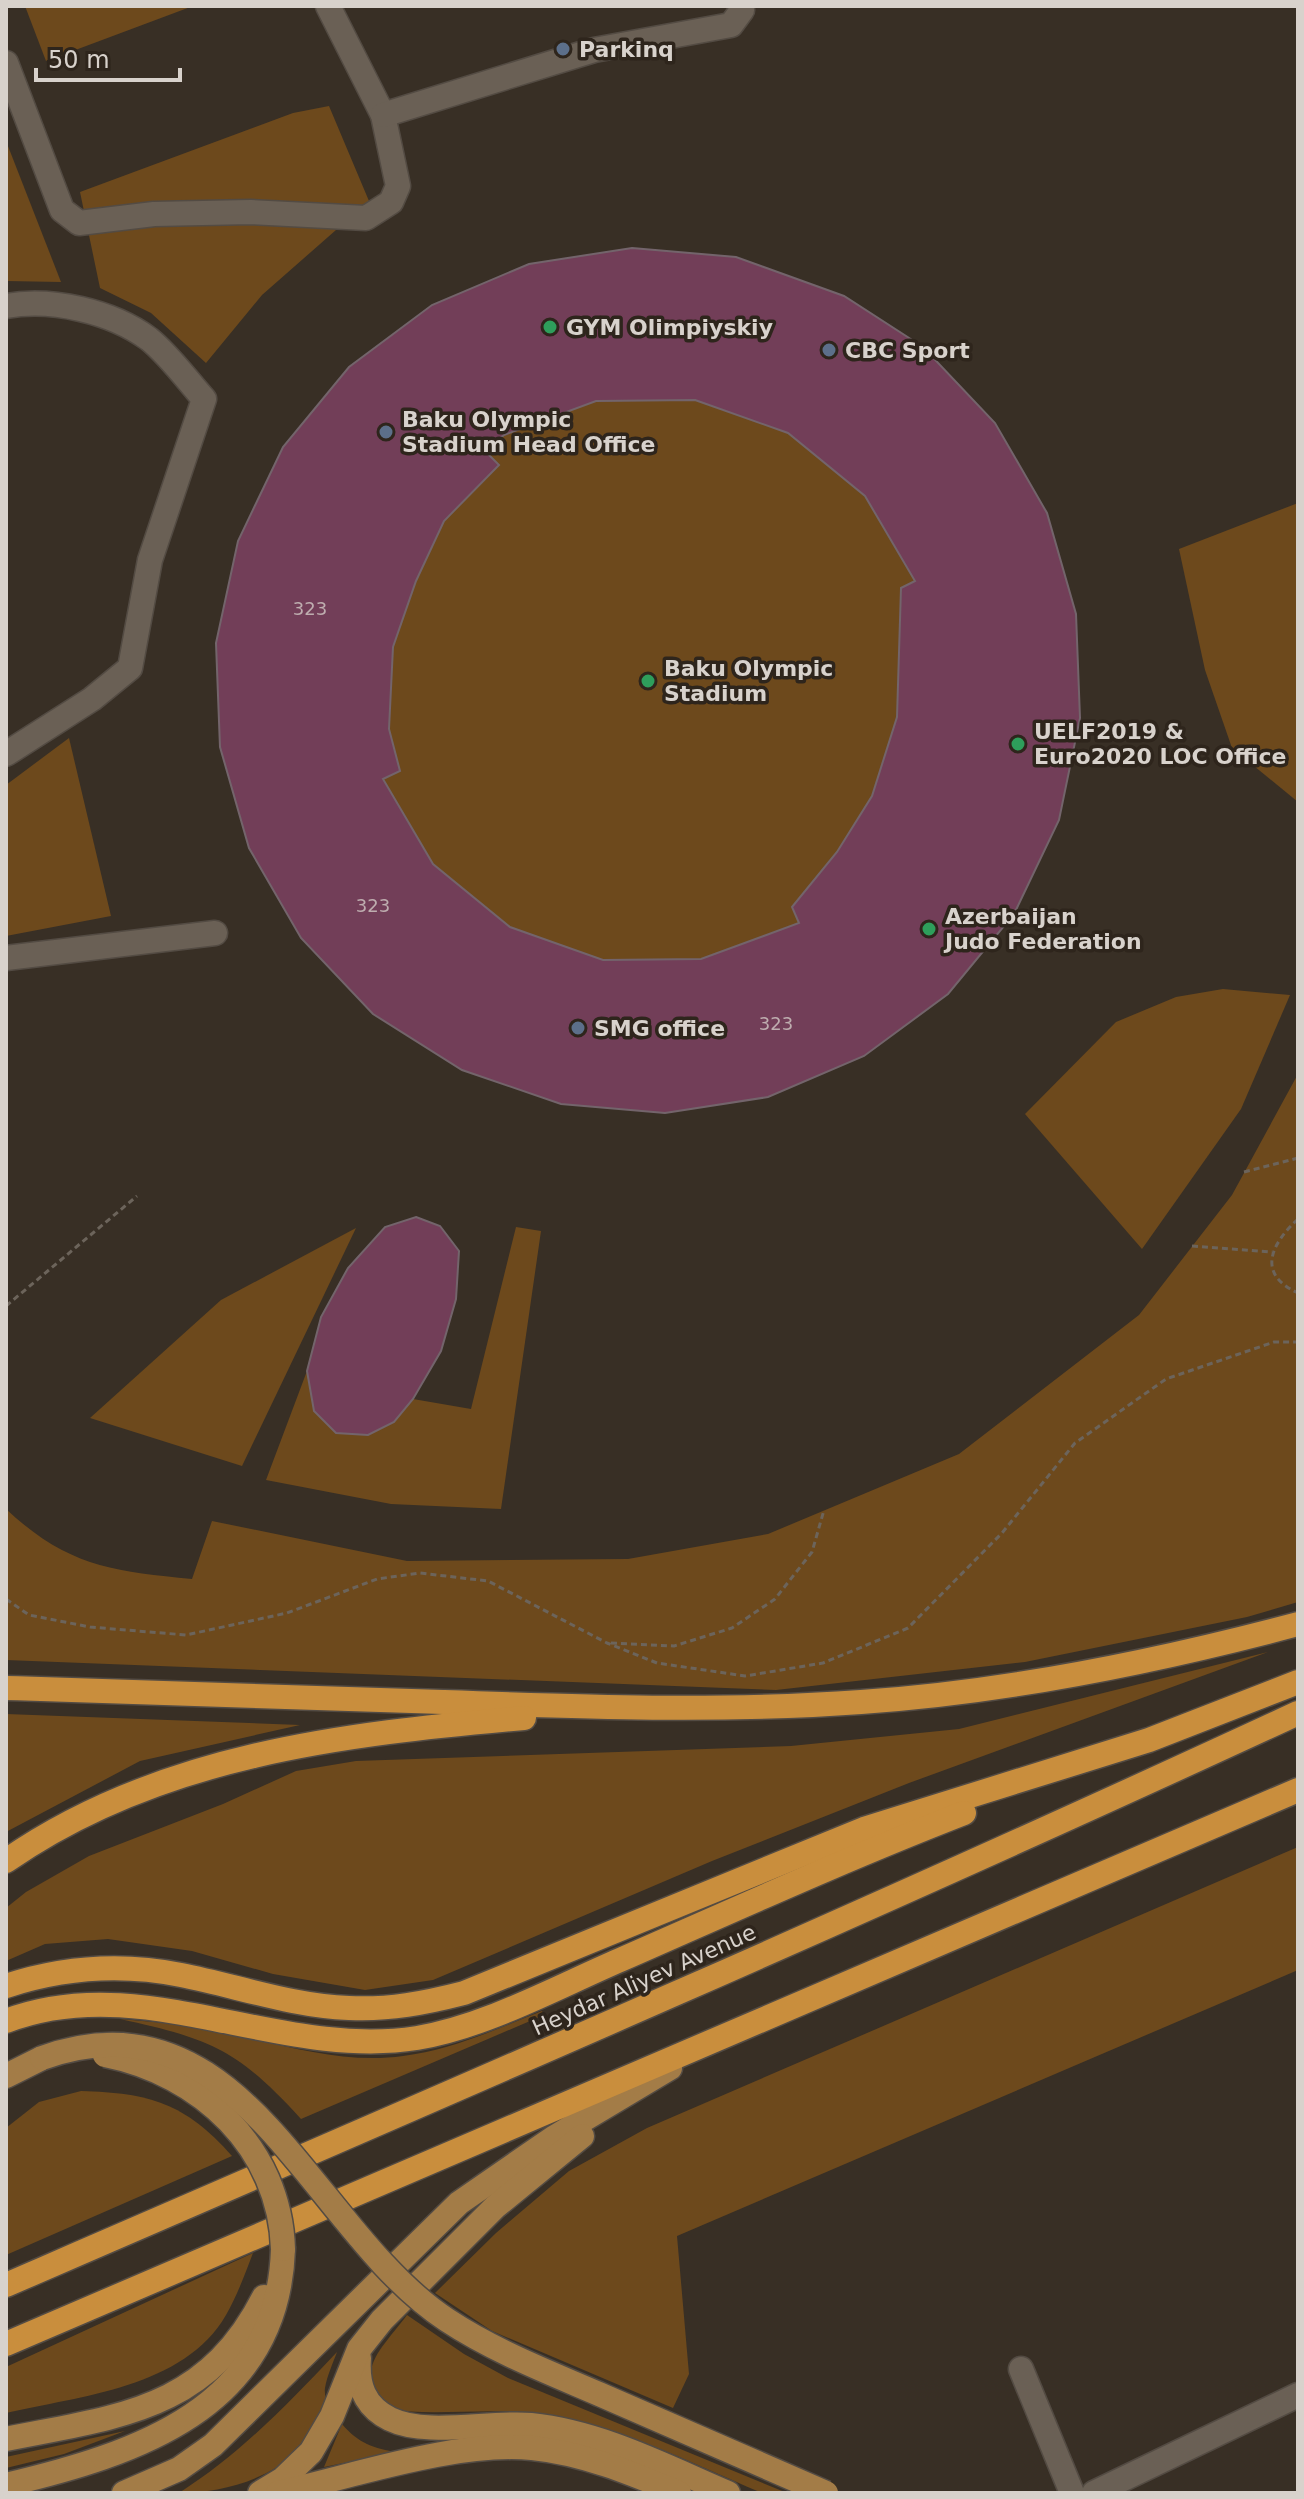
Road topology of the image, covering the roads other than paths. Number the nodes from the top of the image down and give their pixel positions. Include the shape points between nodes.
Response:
1 (328, 6) edge
2 (741, 6) edge
3 (6, 63) edge
4 (383, 115) junction
5 (6, 306) edge
6 (6, 754) edge
7 (215, 933) dead end
8 (6, 958) edge
9 (1298, 1624) edge
10 (1298, 1682) edge
11 (6, 1688) edge
12 (626, 1708) junction
13 (1298, 1713) edge
14 (1149, 1740) junction
15 (1298, 1790) edge
16 (6, 1861) edge
17 (6, 1986) edge
18 (6, 2021) edge
19 (743, 2027) junction
20 (42, 2058) junction
21 (6, 2076) edge
22 (283, 2249) junction
23 (6, 2285) edge
24 (6, 2344) edge
25 (359, 2349) junction
26 (1021, 2369) dead end
27 (1298, 2395) edge
28 (6, 2439) edge
29 (6, 2485) edge
30 (124, 2493) edge
31 (260, 2493) edge
32 (278, 2493) edge
33 (679, 2493) edge
34 (728, 2493) edge
35 (826, 2493) edge
36 (1072, 2493) edge
37 (1094, 2493) edge

1 - 4 street
2 - 4 street via 731,25 594,50
3 - 4 street via 62,210 79,223 237,212 366,218 391,202 398,186
5 - 6 street via 28,302 89,310 148,339 204,399 150,560 130,668
7 - 8 street
9 - 12 highway via 1193,1652 936,1695 762,1707
10 - 14 highway
11 - 12 highway
12 - 16 highway via 351,1736 252,1756 110,1800 47,1832
13 - 23 highway, Heydar Aliyev Avenue via 749,1963
14 - 17 highway via 864,1829 520,1971 428,2002 390,2009 347,2008 124,1968 61,1971
14 - 18 highway via 877,1847 511,2008 419,2037 344,2042 146,2006 106,2004 65,2005
15 - 19 highway
19 - 24 highway
19 - 25 main road via 533,2174 439,2261
19 - 30 main road via 608,2103 496,2175 442,2219 213,2445 179,2469
20 - 21 main road
20 - 22 main road, bridge via 105,2055 136,2061 204,2098 235,2125 255,2154 270,2183
20 - 35 main road, bridge via 110,2043 161,2050 186,2060 237,2096 377,2259 448,2321 548,2372
22 - 28 main road via 244,2333 198,2380 144,2408
22 - 29 main road via 278,2295 263,2335 238,2371 194,2415 166,2434 96,2462
25 - 31 main road via 311,2452
25 - 34 main road via 363,2394 392,2420 559,2430 640,2455
26 - 36 street
27 - 37 street
32 - 33 main road via 454,2453 502,2448 592,2460

